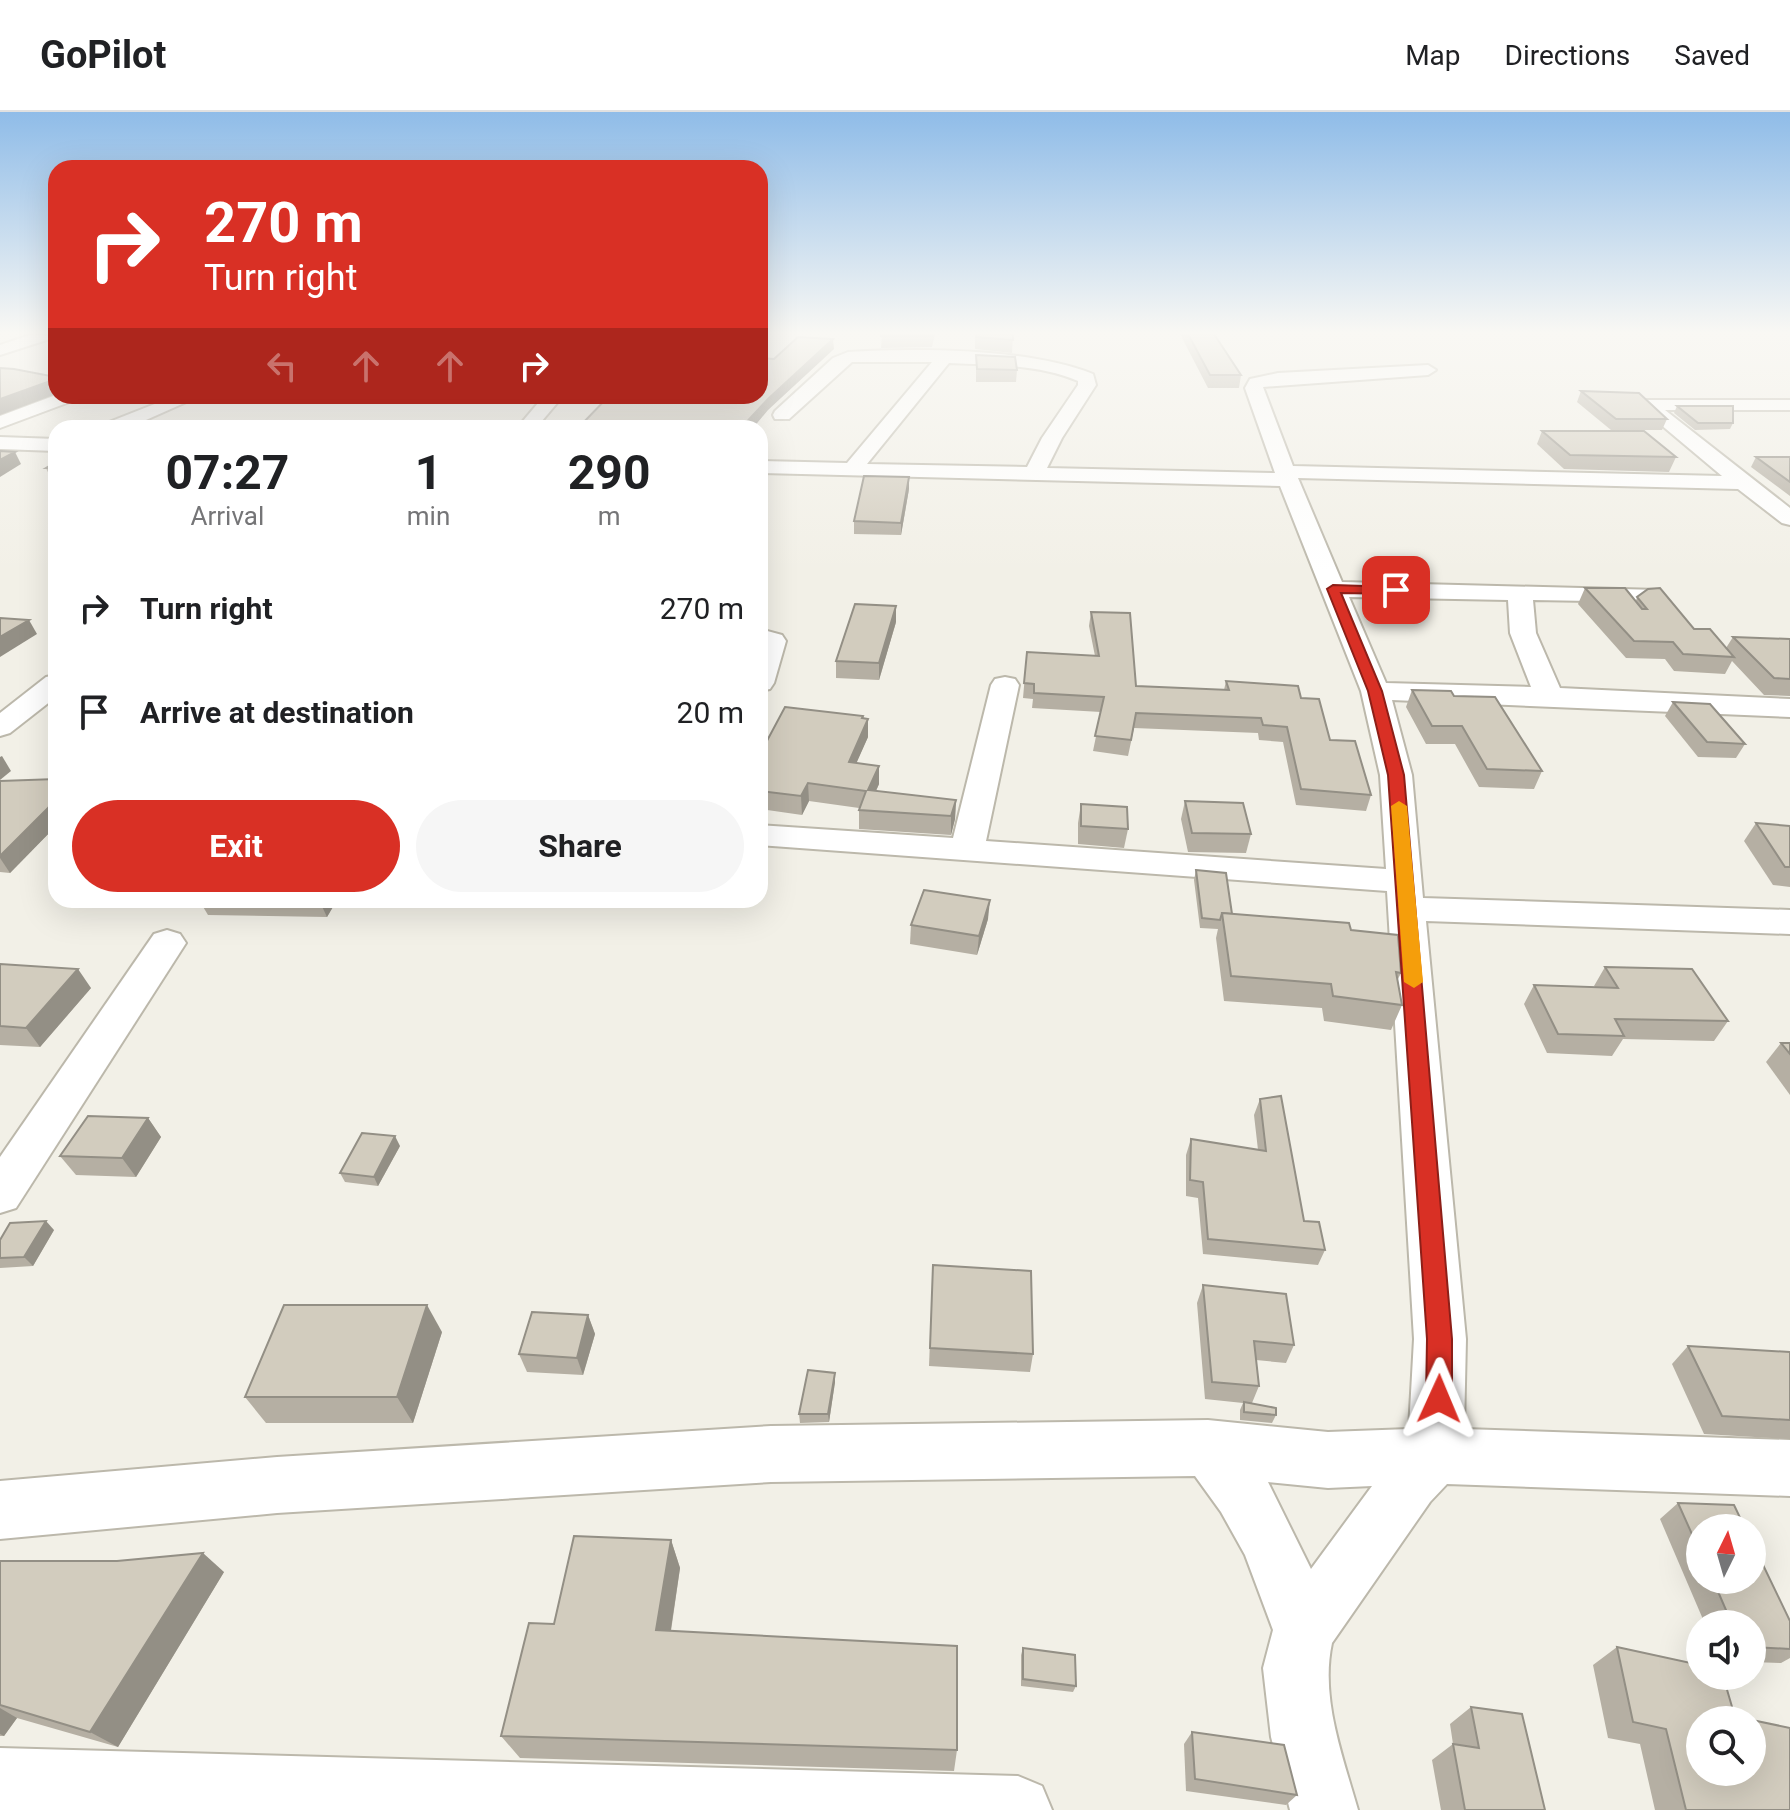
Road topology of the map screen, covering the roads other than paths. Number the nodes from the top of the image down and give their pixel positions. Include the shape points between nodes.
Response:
1 (23, 413) edge
2 (898, 413) edge
3 (1068, 413) edge
4 (1263, 413) edge
5 (1658, 413) edge
6 (0, 422) edge
7 (0, 443) edge
8 (48, 445) edge
9 (1714, 458) junction
10 (1744, 458) dead end
11 (768, 467) edge
12 (856, 470) junction
13 (1033, 476) junction
14 (1286, 476) junction
15 (1743, 483) junction
16 (1790, 518) edge
17 (1333, 589) junction
18 (1521, 593) junction
19 (1650, 595) edge
20 (768, 639) edge
21 (768, 657) edge
22 (1005, 685) dead end
23 (48, 689) edge
24 (1375, 691) junction
25 (1549, 696) junction
26 (1790, 708) edge
27 (0, 727) edge
28 (768, 836) edge
29 (967, 849) junction
30 (1406, 895) junction
31 (1790, 922) edge
32 (167, 943) dead end
33 (0, 1194) edge
34 (1208, 1448) junction
35 (1435, 1456) junction
36 (1790, 1468) edge
37 (0, 1510) edge
38 (1304, 1630) junction
39 (0, 1782) edge
40 (1018, 1810) edge
41 (1324, 1810) edge

1 - 6 street
2 - 12 street
3 - 13 street
4 - 14 street
5 - 9 street
7 - 8 street
9 - 10 street
9 - 15 street
11 - 12 street
12 - 13 street
13 - 14 street
14 - 15 street
14 - 17 street
15 - 16 street
17 - 18 street
17 - 24 street
18 - 19 street
18 - 25 street via 1521,628
20 - 21 street via 773,641
22 - 29 street
23 - 27 street
24 - 25 street
24 - 30 street via 1396,775
25 - 26 street
28 - 29 street
29 - 30 street
30 - 31 street
30 - 35 street via 1440,1339
32 - 33 street
34 - 35 street via 1328,1460
34 - 37 street via 771,1454 277,1485
34 - 38 street via 1235,1478 1268,1534
35 - 36 street
35 - 38 street via 1410,1482
38 - 41 street via 1295,1668 1304,1737
39 - 40 street

